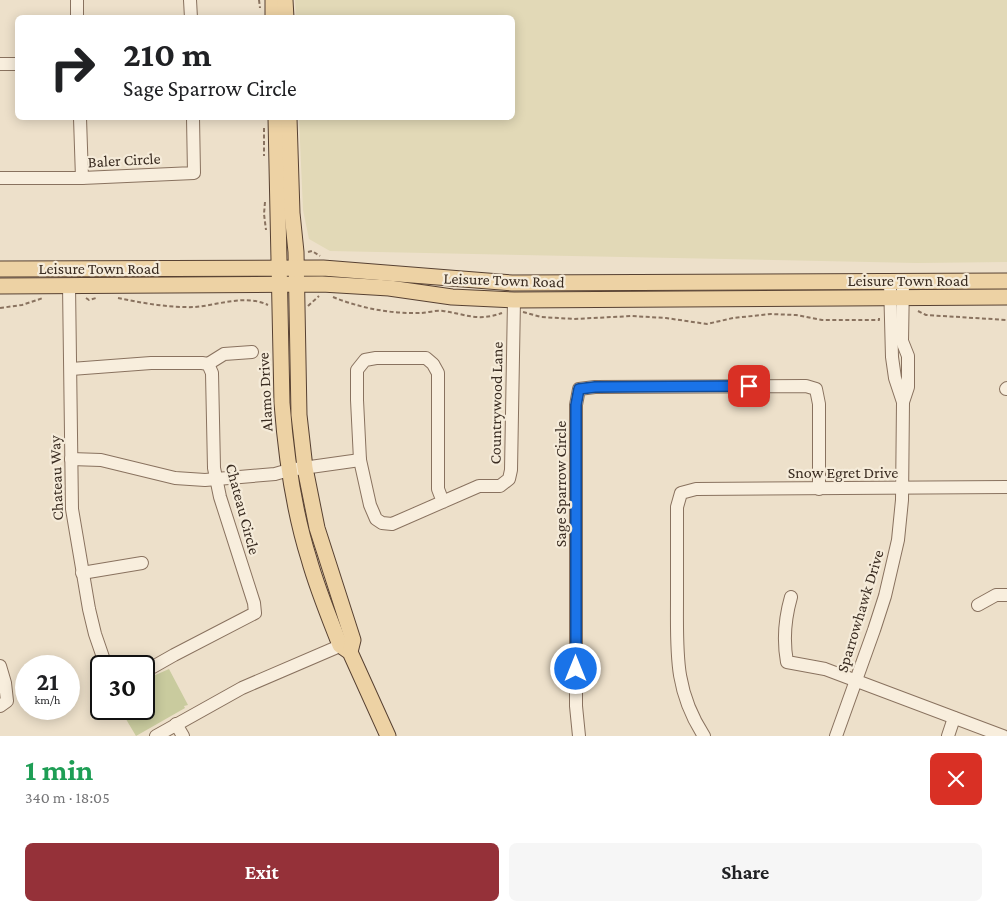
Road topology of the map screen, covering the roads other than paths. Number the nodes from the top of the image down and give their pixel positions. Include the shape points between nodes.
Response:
1 (77, 0) edge
2 (190, 0) edge
3 (272, 0) edge
4 (285, 0) edge
5 (77, 15) edge
6 (191, 15) edge
7 (273, 15) edge
8 (286, 15) edge
9 (0, 64) edge
10 (15, 64) edge
11 (80, 120) edge
12 (193, 120) edge
13 (276, 120) edge
14 (289, 120) edge
15 (0, 178) edge
16 (82, 178) junction
17 (280, 268) junction
18 (296, 268) junction
19 (0, 269) edge
20 (1007, 281) edge
21 (69, 285) junction
22 (280, 285) junction
23 (296, 285) junction
24 (0, 286) edge
25 (896, 290) junction
26 (1007, 297) edge
27 (508, 305) junction
28 (252, 352) dead end
29 (208, 364) junction
30 (71, 369) junction
31 (71, 459) junction
32 (360, 460) junction
33 (305, 468) junction
34 (289, 470) junction
35 (216, 480) junction
36 (1007, 487) edge
37 (902, 488) junction
38 (819, 489) junction
39 (443, 502) junction
40 (142, 563) dead end
41 (82, 574) junction
42 (1007, 595) edge
43 (791, 597) dead end
44 (978, 605) dead end
45 (348, 646) junction
46 (102, 655) edge
47 (155, 665) edge
48 (0, 666) edge
49 (856, 681) junction
50 (0, 706) edge
51 (954, 718) junction
52 (176, 724) junction
53 (156, 736) edge
54 (183, 736) edge
55 (388, 736) edge
56 (579, 736) edge
57 (704, 736) edge
58 (836, 736) edge
59 (948, 736) edge
60 (1003, 736) edge

1 - 5 street
2 - 6 street
3 - 7 main road
4 - 8 main road
9 - 10 street
11 - 16 street
12 - 16 street, Baler Circle via 194,173
13 - 17 main road, Alamo Drive
14 - 18 main road, Alamo Drive
15 - 16 street, Baler Circle
17 - 18 main road, Leisure Town Road
17 - 19 main road, Leisure Town Road
17 - 22 main road, Alamo Drive
18 - 23 main road, Alamo Drive
18 - 25 main road, Leisure Town Road via 512,283
20 - 25 main road, Leisure Town Road
21 - 22 main road, Leisure Town Road
21 - 24 main road, Leisure Town Road
21 - 30 street, Chateau Way
22 - 23 main road, Leisure Town Road
22 - 34 main road, Alamo Drive via 282,403
23 - 27 main road, Leisure Town Road via 389,288
23 - 33 main road, Alamo Drive via 299,415
25 - 26 main road, Leisure Town Road
25 - 27 main road, Leisure Town Road
25 - 37 street, Sparrowhawk Drive via 892,357 902,402
27 - 39 street, Countrywood Lane via 509,479 500,486 480,486
28 - 29 street via 224,354
29 - 30 street via 151,363
29 - 35 street, Chateau Circle via 212,373
30 - 31 street, Chateau Way
31 - 35 street via 101,460 175,478
31 - 41 street, Chateau Way via 72,509
32 - 33 street
32 - 39 street, Countrywood Lane via 370,505 376,519 382,523 392,524
32 - 39 street via 357,370 365,360 376,358 426,358 438,373 438,489
33 - 34 street
33 - 45 main road, Alamo Drive
34 - 35 street
34 - 45 main road, Alamo Drive via 309,560
35 - 47 street, Chateau Circle via 255,613
36 - 37 street, Snow Egret Drive
37 - 38 street, Snow Egret Drive
37 - 49 street, Sparrowhawk Drive via 898,540 874,630
38 - 56 street, Sage Sparrow Circle via 819,404 816,389 806,386 579,389 576,405 576,706
38 - 57 street, Snow Egret Drive via 696,489 681,493 678,507 677,654 685,701
40 - 41 street
41 - 46 street, Chateau Way via 94,634
42 - 44 street via 996,595
43 - 49 street via 786,614 787,662 825,669
45 - 52 street via 242,688
45 - 55 main road, Alamo Drive
48 - 50 street via 7,701
49 - 51 street
49 - 58 street, Sparrowhawk Drive
51 - 59 street
51 - 60 street
52 - 53 street
52 - 54 street

